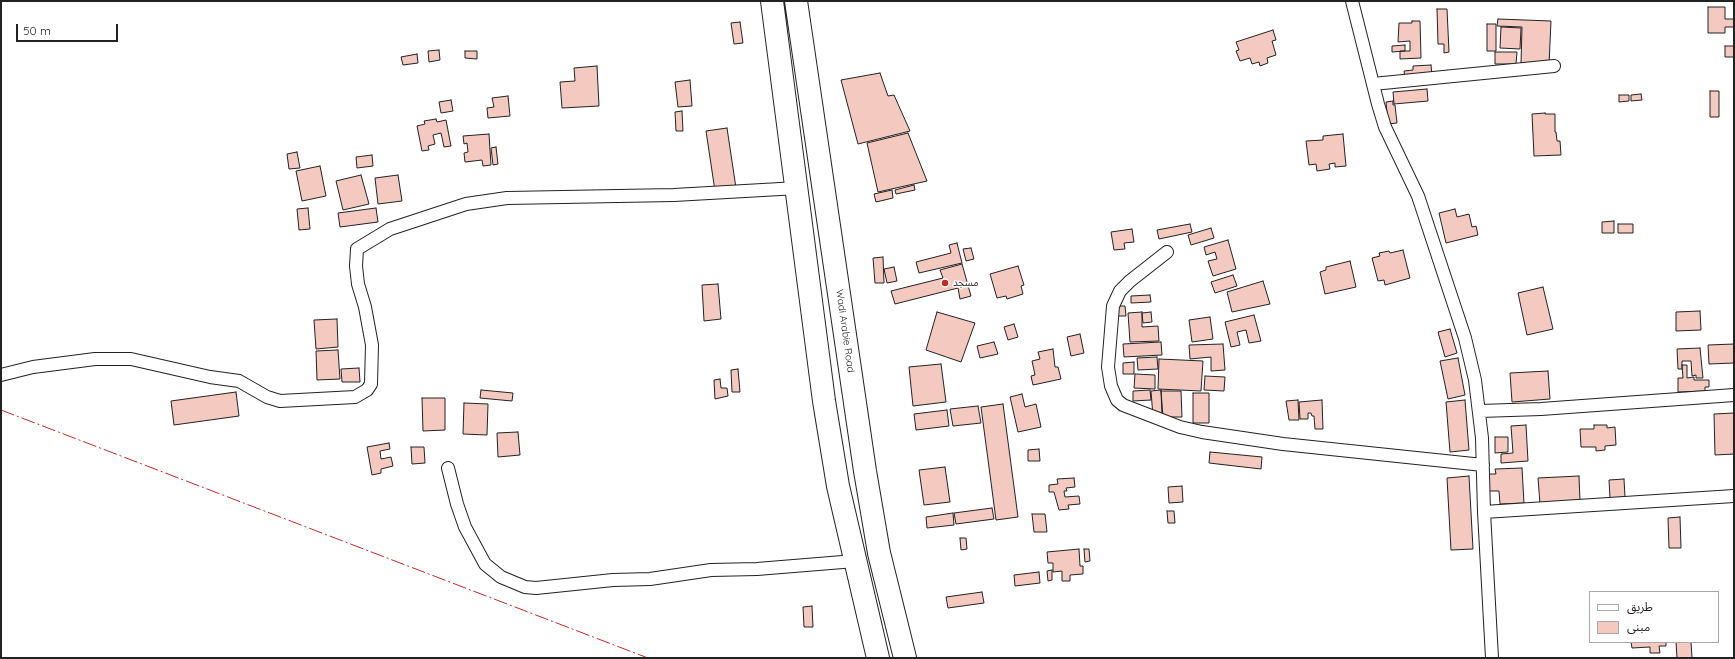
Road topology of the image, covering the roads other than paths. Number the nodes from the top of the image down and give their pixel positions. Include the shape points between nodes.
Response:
1 (772, 1) edge
2 (796, 1) edge
3 (1352, 1) edge
4 (1554, 66) dead end
5 (1373, 84) junction
6 (798, 188) junction
7 (1167, 252) dead end
8 (1, 375) edge
9 (1734, 395) edge
10 (1480, 411) junction
11 (1483, 464) junction
12 (448, 468) dead end
13 (1734, 496) edge
14 (1484, 512) junction
15 (855, 561) junction
16 (878, 658) edge
17 (905, 658) edge
18 (1492, 658) edge

1 - 6 highway
2 - 17 highway, Wadi Arabie Road via 866,479 879,553
3 - 5 street
4 - 5 street
5 - 10 street via 1386,127 1411,178 1439,258 1465,338
6 - 8 street via 674,195 507,198 466,204 390,229 357,249 358,284 366,307 372,345 371,384 367,390 355,397 280,401 266,397 239,381 131,359 95,359
6 - 15 highway via 812,321 824,401 838,486
7 - 11 street via 1120,291 1113,306 1108,367 1111,386 1117,400 1124,405 1180,427 1202,432 1283,444
9 - 10 street
10 - 11 street
11 - 14 street
12 - 15 street via 465,527 485,564 500,577 525,587 650,579 711,570
13 - 14 street
14 - 18 street
15 - 16 highway

